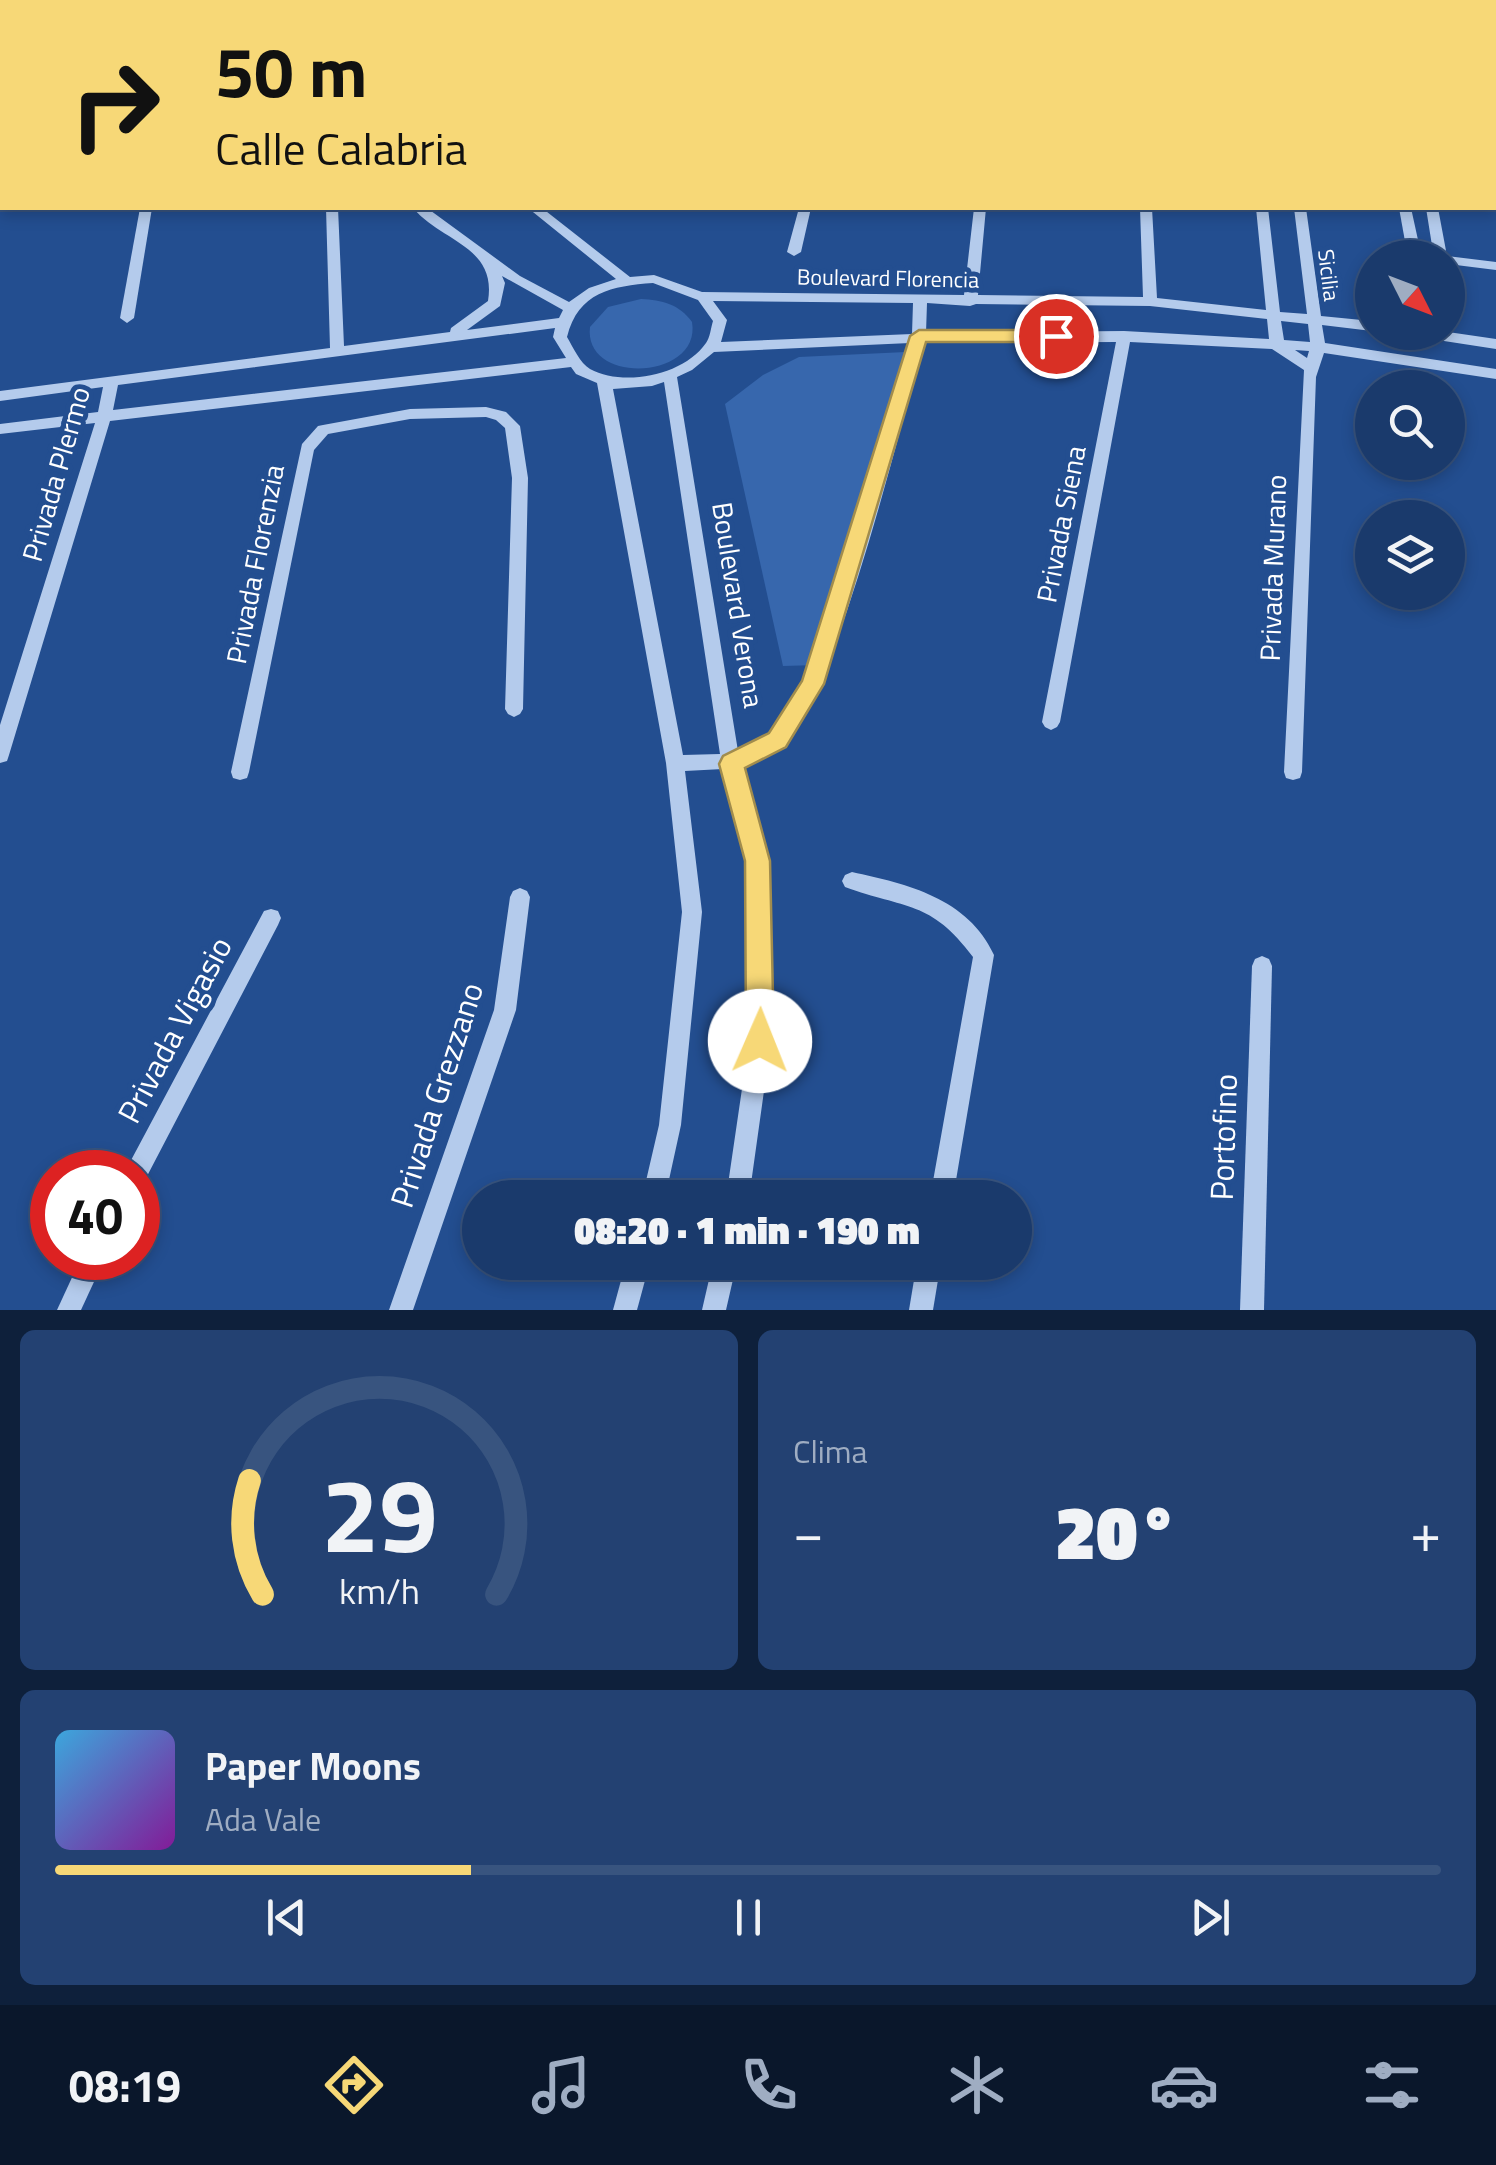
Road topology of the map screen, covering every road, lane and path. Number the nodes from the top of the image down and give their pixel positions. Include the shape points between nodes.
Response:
1 (146, 210) edge
2 (332, 210) edge
3 (422, 210) edge
4 (537, 210) edge
5 (804, 210) edge
6 (980, 210) edge
7 (1146, 210) edge
8 (1262, 210) edge
9 (1300, 210) edge
10 (1406, 210) edge
11 (1432, 210) edge
12 (1413, 240) edge
13 (1440, 240) edge
14 (794, 252) dead end
15 (488, 259) junction
16 (1465, 262) edge
17 (1496, 266) edge
18 (626, 280) junction
19 (701, 296) junction
20 (920, 302) junction
21 (970, 302) junction
22 (1150, 302) junction
23 (1274, 313) junction
24 (566, 315) junction
25 (1314, 317) junction
26 (128, 318) dead end
27 (1355, 323) edge
28 (448, 336) junction
29 (919, 336) junction
30 (1124, 336) junction
31 (1465, 339) edge
32 (1496, 344) edge
33 (1277, 345) junction
34 (714, 347) junction
35 (1318, 347) junction
36 (337, 349) junction
37 (572, 362) junction
38 (1310, 367) junction
39 (1496, 374) edge
40 (671, 378) junction
41 (604, 379) junction
42 (112, 380) junction
43 (408, 382) junction
44 (0, 396) edge
45 (106, 414) junction
46 (410, 414) junction
47 (0, 429) edge
48 (514, 709) dead end
49 (1051, 722) dead end
50 (0, 755) edge
51 (675, 763) junction
52 (732, 764) junction
53 (240, 772) dead end
54 (1292, 772) dead end
55 (852, 880) dead end
56 (520, 897) dead end
57 (271, 918) dead end
58 (1262, 966) dead end
59 (149, 1150) edge
60 (657, 1180) edge
61 (740, 1180) edge
62 (944, 1180) edge
63 (82, 1280) edge
64 (633, 1280) edge
65 (720, 1280) edge
66 (926, 1280) edge
67 (68, 1310) edge
68 (401, 1310) edge
69 (625, 1310) edge
70 (714, 1310) edge
71 (921, 1310) edge
72 (1252, 1310) edge

1 - 26 street
2 - 36 street
3 - 15 street
4 - 18 street
5 - 14 street
6 - 21 street
7 - 22 street
8 - 23 street
9 - 25 street, Sicilia
10 - 12 street
11 - 13 street
15 - 24 street
15 - 28 street via 498,283 494,303
16 - 17 street
18 - 19 street via 680,284
18 - 24 street via 584,295
19 - 20 street, Boulevard Florencia
19 - 34 street via 715,311
20 - 21 street, Boulevard Florencia
20 - 29 street
21 - 22 street, Boulevard Florencia
22 - 23 street, Boulevard Florencia
23 - 25 street, Boulevard Florencia
23 - 33 street
24 - 28 street
24 - 37 street via 564,349
25 - 27 street, Boulevard Florencia
25 - 35 street, Sicilia
28 - 36 street
29 - 30 street
29 - 34 street
29 - 52 street via 812,684 777,740
30 - 33 street
30 - 49 street, Privada Siena
31 - 32 street
33 - 35 street
33 - 38 street
34 - 40 street
35 - 38 street, Privada Murano
35 - 39 street
36 - 42 street
37 - 41 street
37 - 43 street
38 - 54 street, Privada Murano
40 - 41 street
40 - 52 street, Boulevard Verona
41 - 51 street
42 - 44 street
42 - 45 street, Privada Plermo
43 - 45 street
43 - 46 street
45 - 47 street
45 - 50 street, Privada Plermo
46 - 48 street, Privada Florenzia via 486,412 501,416 518,438
46 - 53 street, Privada Florenzia via 323,430 306,448
51 - 52 street
51 - 60 street via 692,912 670,1124
52 - 61 street, Boulevard Verona via 757,861 761,929 760,1041
55 - 62 street via 921,897 961,922 984,955
56 - 68 street, Privada Grezzano via 505,1010
57 - 59 street, Privada Vigasio
58 - 72 street, Portofino
63 - 67 street
64 - 69 street
65 - 70 street
66 - 71 street

